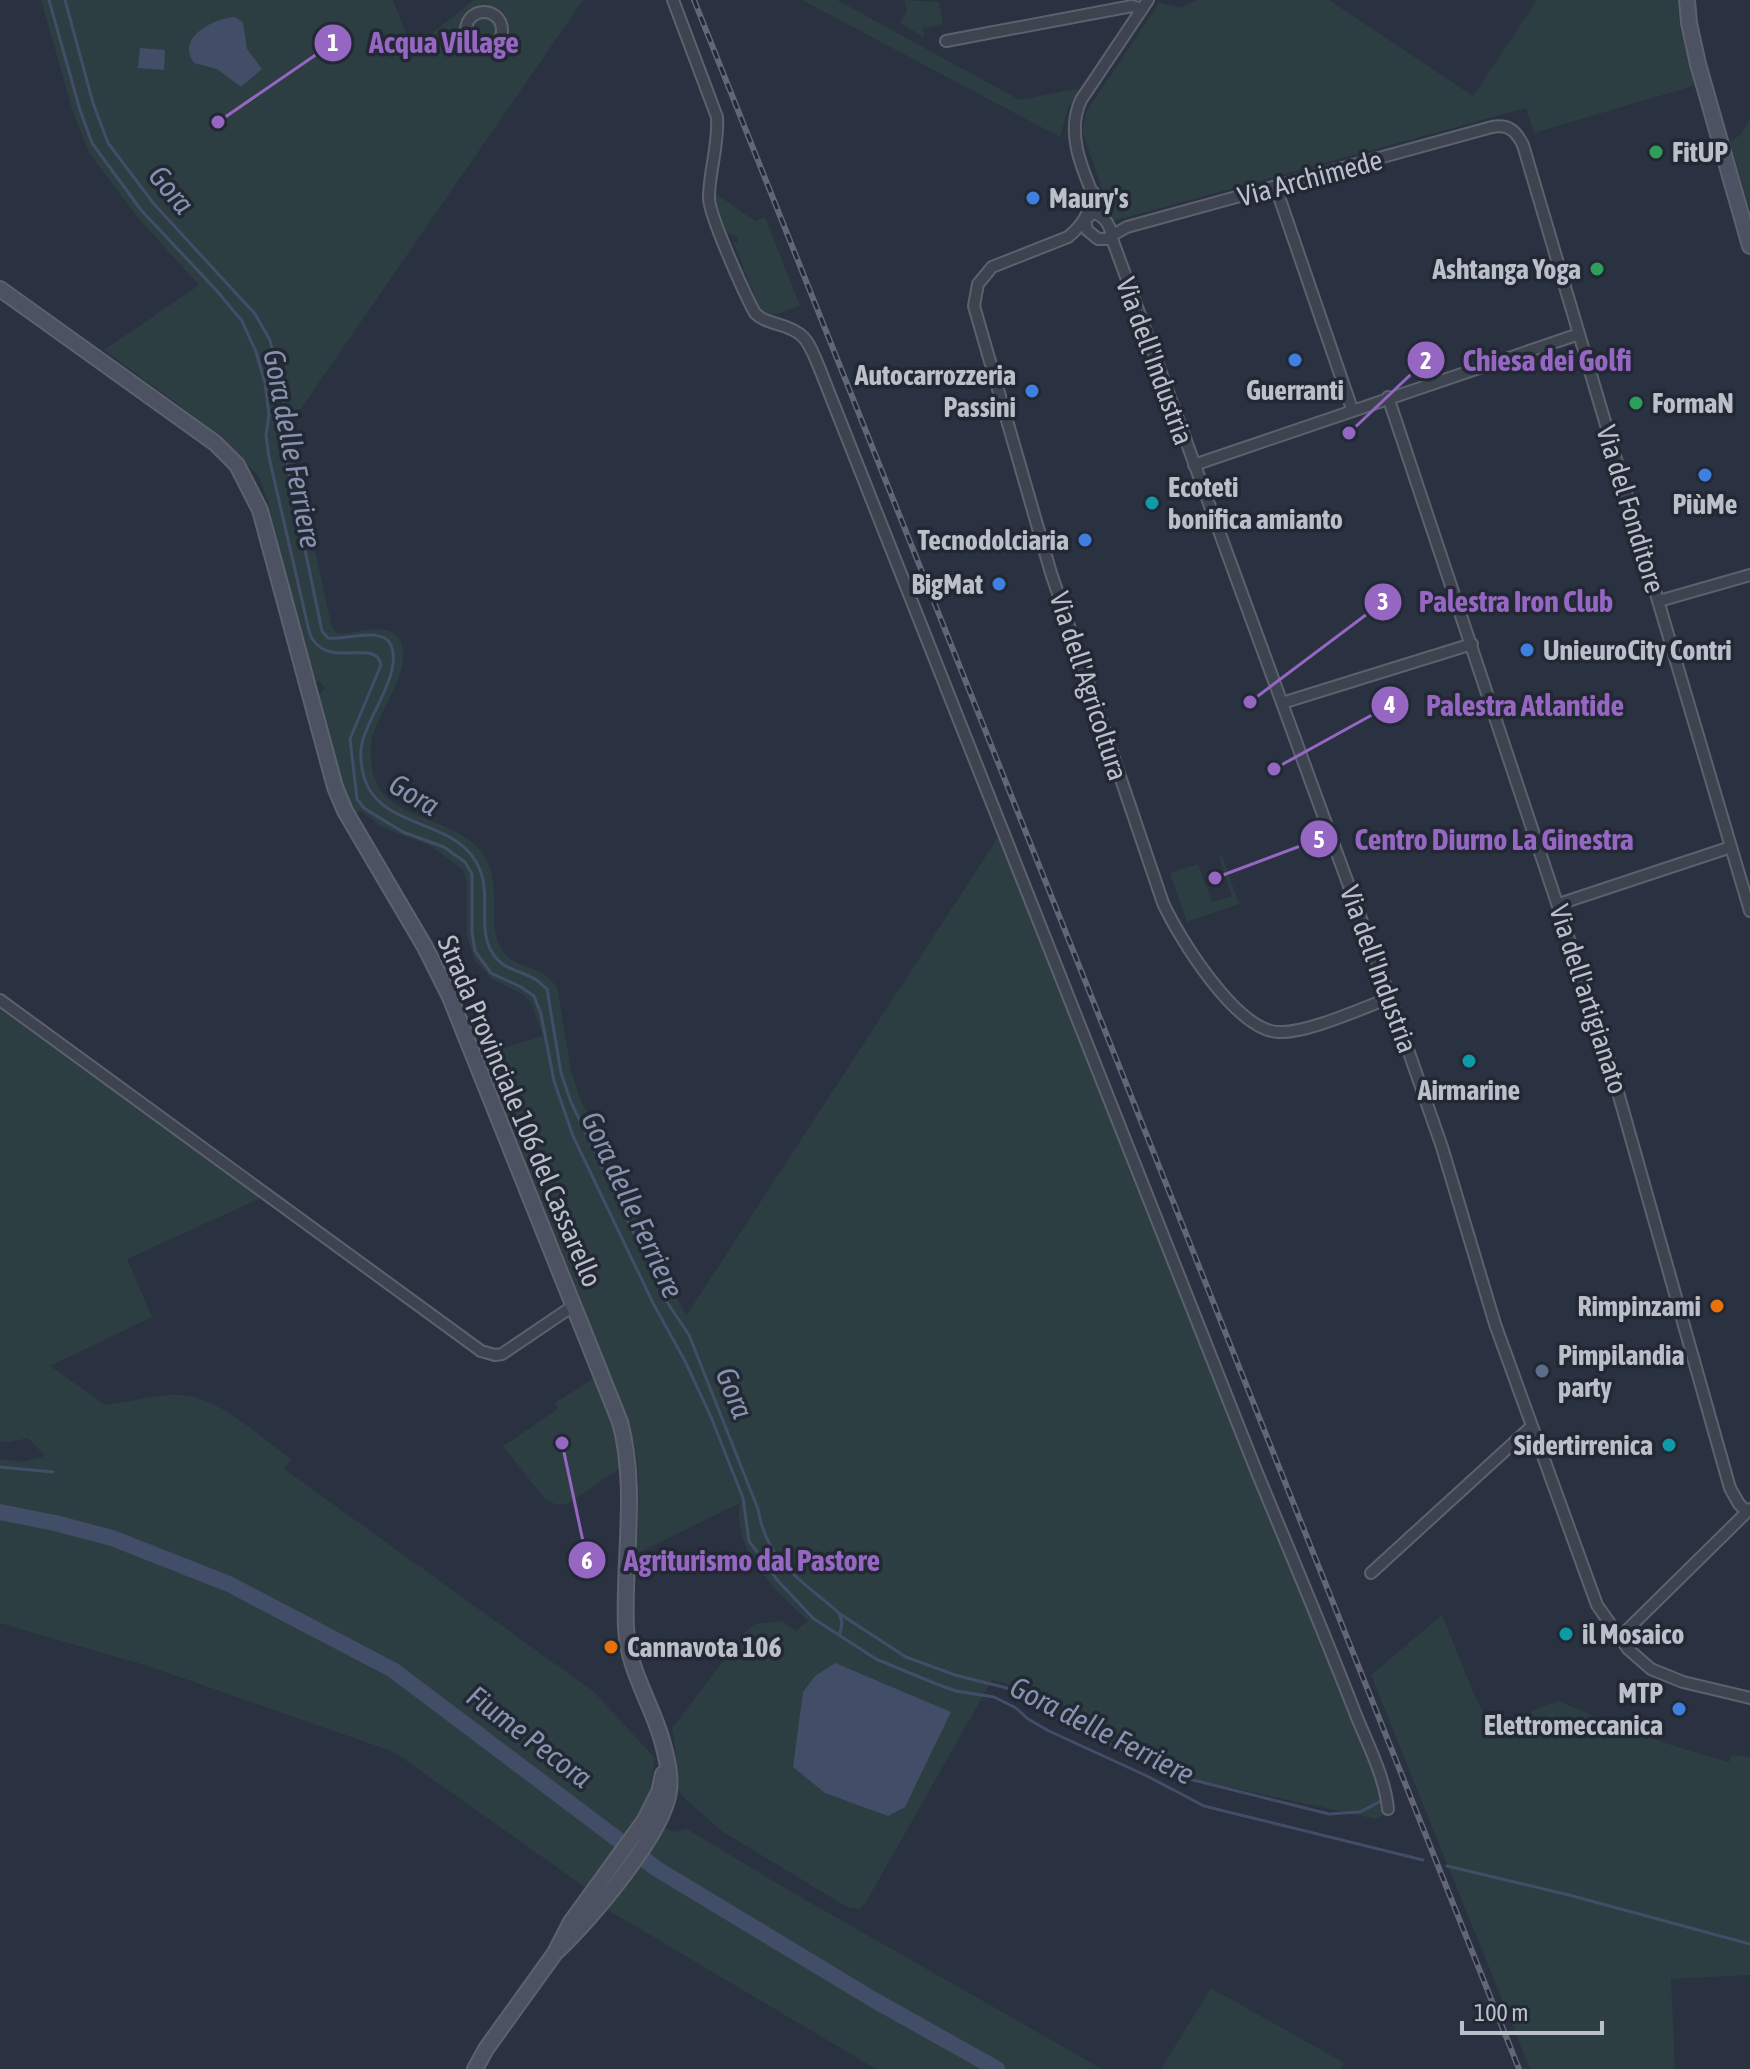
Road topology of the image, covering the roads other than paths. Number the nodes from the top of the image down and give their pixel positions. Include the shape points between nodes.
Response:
1 (673, 0) edge
2 (1687, 0) edge
3 (1145, 4) edge
4 (946, 41) dead end
5 (1492, 127) joint
6 (1276, 188) junction
7 (1093, 192) junction
8 (1085, 220) junction
9 (1107, 226) junction
10 (1068, 237) junction
11 (1096, 238) junction
12 (1750, 246) edge
13 (1116, 256) junction
14 (0, 289) edge
15 (1579, 334) junction
16 (1388, 397) junction
17 (1352, 409) junction
18 (1194, 465) junction
19 (1750, 575) edge
20 (1659, 601) junction
21 (1472, 644) junction
22 (1282, 703) junction
23 (1731, 847) junction
24 (1559, 904) junction
25 (1750, 911) edge
26 (1390, 998) junction
27 (0, 1000) edge
28 (573, 1306) junction
29 (1531, 1427) junction
30 (1748, 1511) edge
31 (1371, 1573) dead end
32 (1620, 1637) junction
33 (1750, 1698) edge
34 (1388, 1809) dead end
35 (475, 2069) edge

1 - 34 street via 717,117 709,200 717,223 755,313 799,332 809,343 1372,1755
2 - 12 street via 1698,64
3 - 4 street
3 - 7 street, Via dell'Industria via 1075,112 1074,138
5 - 6 street, Via Archimede
5 - 15 street, Via del Fonditore via 1511,128 1523,145
6 - 9 street, Via Archimede via 1127,227
6 - 17 street
7 - 8 street
7 - 9 street, Via dell'Industria
8 - 9 street via 1093,213
8 - 10 street, Via dell'Agricoltura
8 - 11 street, Via dell'Industria
9 - 11 street, Via dell'Agricoltura via 1106,240
9 - 13 street, Via dell'Industria
10 - 11 street, Via dell'Agricoltura
10 - 26 street, Via dell'Agricoltura via 992,267 978,284 974,306 1051,573 1163,903 1191,953 1230,1001 1264,1030 1294,1031
11 - 13 street, Via dell'Industria
13 - 18 street, Via dell'Industria
14 - 28 street, Strada Provinciale 106 del Cassarello via 215,443 250,486 335,787 443,983
15 - 16 street
15 - 20 street, Via del Fonditore
16 - 17 street
16 - 21 street, Via dell'artigianato
17 - 18 street
18 - 22 street, Via dell'Industria
19 - 20 street
20 - 23 street, Via del Fonditore
21 - 22 street
21 - 24 street, Via dell'artigianato
22 - 26 street, Via dell'Industria
23 - 24 street
23 - 25 street, Via del Fonditore
24 - 30 street, Via dell'artigianato via 1619,1093 1730,1488
26 - 29 street, Via dell'Industria
27 - 28 street via 481,1351 502,1354
28 - 35 street, Strada Provinciale 106 del Cassarello via 624,1437 627,1638 666,1758 669,1789 580,1930 555,1953
29 - 31 street
29 - 32 street, Via dell'Industria via 1597,1605
30 - 32 street
32 - 33 street, Via dell'Industria via 1635,1657 1661,1674

